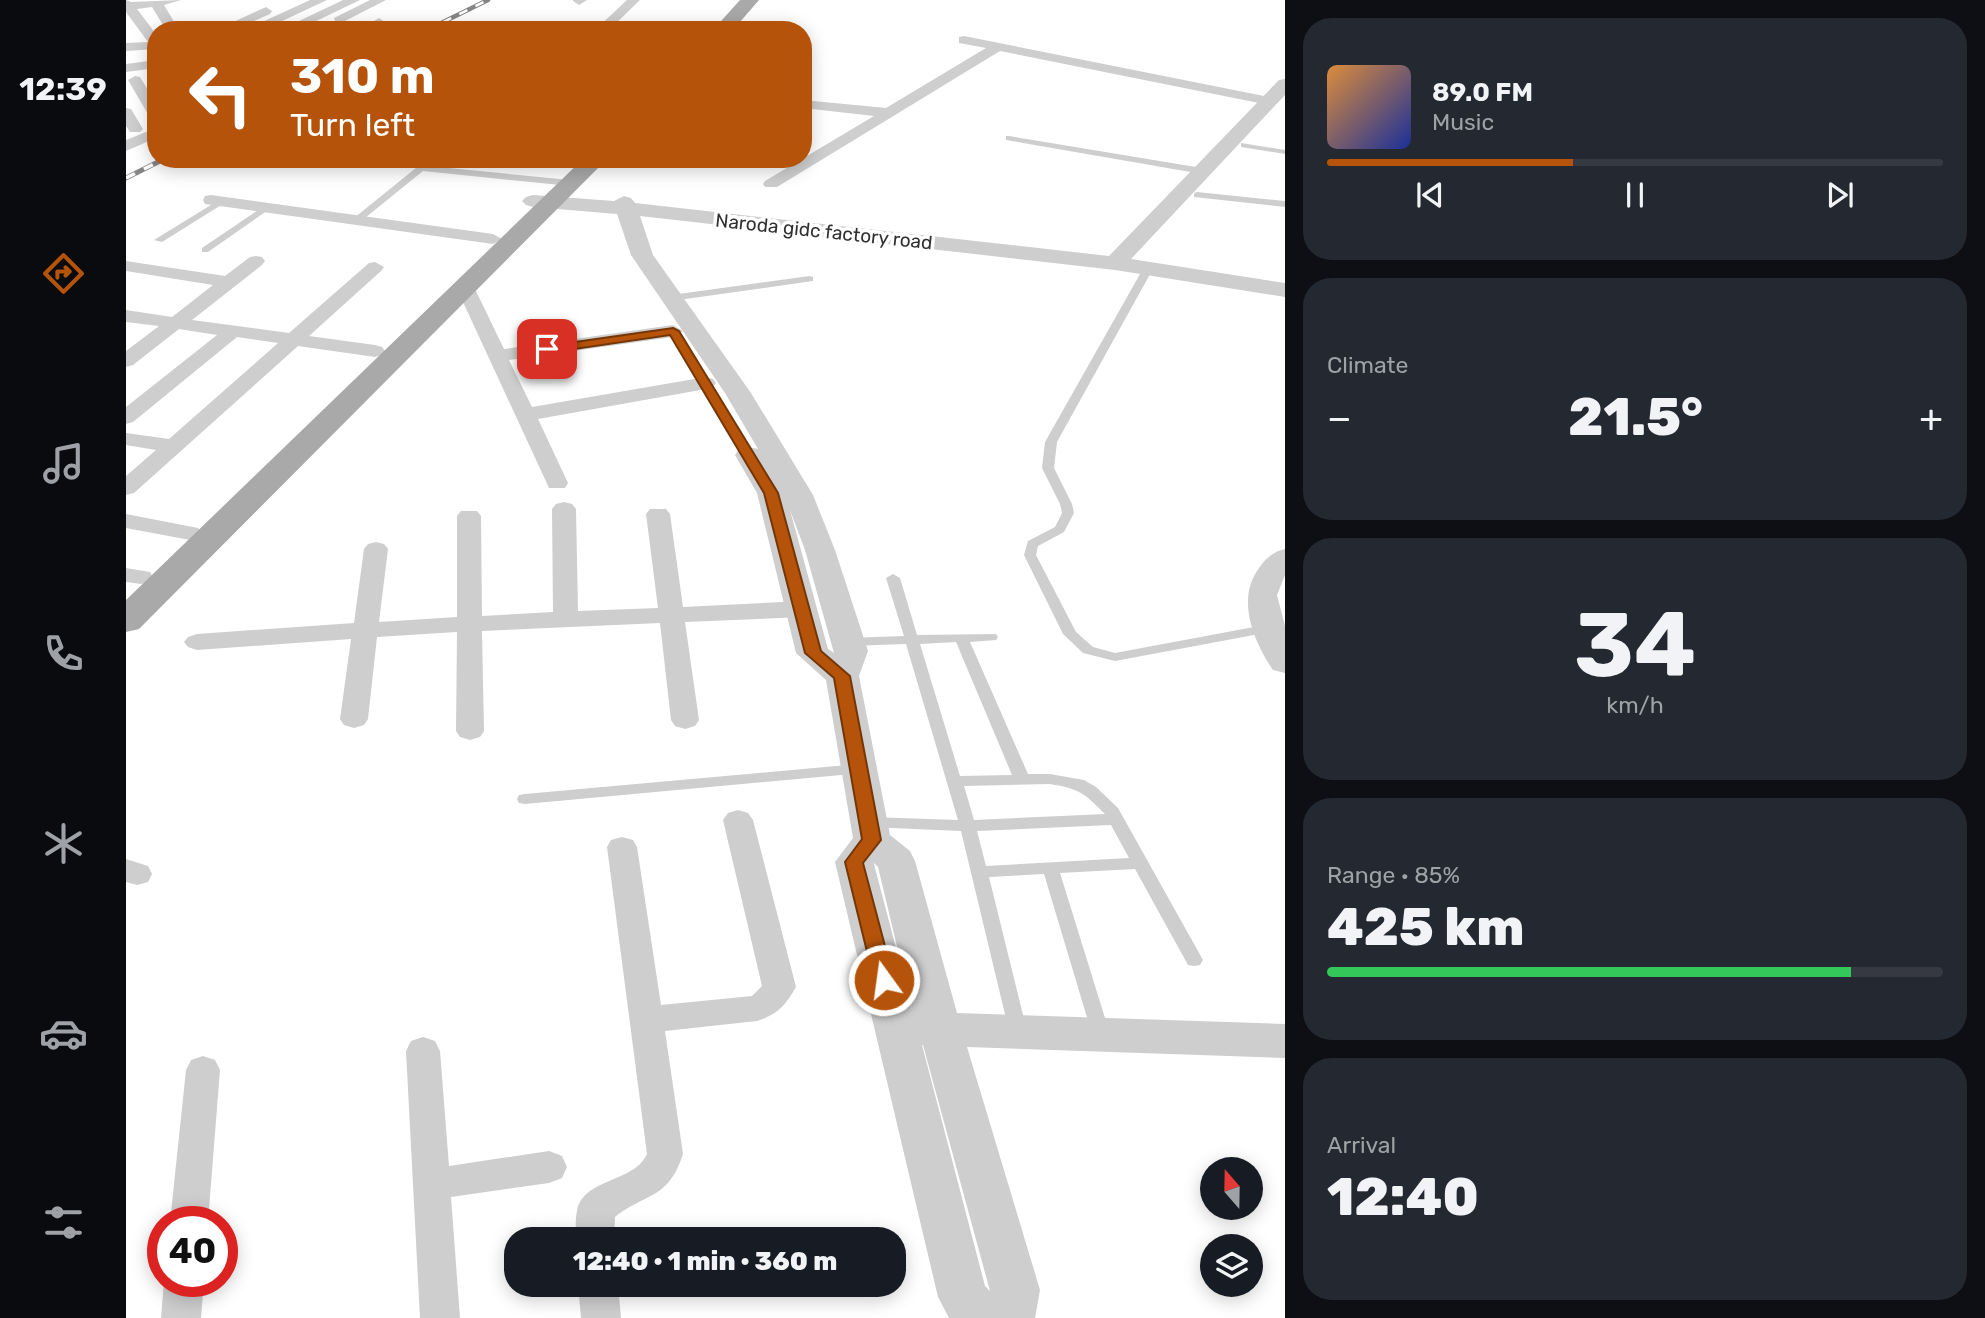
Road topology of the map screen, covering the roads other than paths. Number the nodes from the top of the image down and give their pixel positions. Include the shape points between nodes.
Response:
1 (175, 0) edge
2 (264, 0) edge
3 (292, 0) edge
4 (321, 0) edge
5 (380, 0) edge
6 (634, 0) edge
7 (730, 0) edge
8 (750, 0) edge
9 (156, 3) junction
10 (349, 3) edge
11 (127, 6) edge
12 (167, 21) edge
13 (215, 21) edge
14 (243, 21) edge
15 (272, 21) edge
16 (306, 21) edge
17 (326, 21) edge
18 (377, 21) edge
19 (611, 21) edge
20 (717, 21) edge
21 (722, 21) edge
22 (964, 40) dead end
23 (147, 46) edge
24 (998, 47) junction
25 (127, 48) edge
26 (147, 57) edge
27 (147, 65) edge
28 (129, 77) edge
29 (1285, 84) edge
30 (1277, 101) edge
31 (147, 103) edge
32 (812, 105) edge
33 (126, 112) edge
34 (891, 113) junction
35 (135, 129) dead end
36 (147, 136) edge
37 (1009, 138) dead end
38 (1244, 145) junction
39 (126, 146) edge
40 (1285, 152) edge
41 (812, 155) edge
42 (422, 168) joint
43 (583, 168) edge
44 (792, 168) edge
45 (1202, 171) junction
46 (771, 184) dead end
47 (555, 188) edge
48 (1197, 195) junction
49 (216, 201) joint
50 (614, 204) junction
51 (1285, 204) edge
52 (267, 208) junction
53 (357, 220) junction
54 (493, 239) junction
55 (159, 240) dead end
56 (205, 250) dead end
57 (256, 261) dead end
58 (1132, 262) junction
59 (126, 266) edge
60 (375, 267) dead end
61 (810, 279) dead end
62 (229, 282) junction
63 (1285, 282) edge
64 (466, 289) junction
65 (1285, 290) edge
66 (671, 298) junction
67 (126, 316) edge
68 (175, 323) junction
69 (233, 331) junction
70 (673, 331) junction
71 (292, 340) junction
72 (375, 351) junction
73 (497, 356) junction
74 (126, 361) edge
75 (706, 383) junction
76 (525, 415) junction
77 (126, 418) edge
78 (126, 439) edge
79 (173, 446) junction
80 (557, 483) dead end
81 (126, 488) edge
82 (564, 509) dead end
83 (659, 514) dead end
84 (469, 516) dead end
85 (126, 521) edge
86 (190, 533) junction
87 (376, 549) dead end
88 (1285, 558) edge
89 (893, 578) dead end
90 (131, 582) edge
91 (803, 609) junction
92 (671, 613) junction
93 (566, 619) junction
94 (126, 621) edge
95 (469, 624) junction
96 (1271, 628) junction
97 (368, 630) junction
98 (991, 636) dead end
99 (961, 638) junction
100 (912, 639) junction
101 (197, 642) dead end
102 (845, 659) junction
103 (1285, 663) edge
104 (355, 719) dead end
105 (685, 720) dead end
106 (470, 731) dead end
107 (859, 769) junction
108 (1022, 779) junction
109 (955, 781) junction
110 (525, 799) dead end
111 (1116, 819) junction
112 (738, 820) dead end
113 (968, 826) junction
114 (870, 831) junction
115 (622, 847) dead end
116 (1140, 863) junction
117 (1050, 867) junction
118 (978, 872) junction
119 (1194, 960) dead end
120 (646, 1020) junction
121 (895, 1027) junction
122 (940, 1029) junction
123 (1018, 1031) junction
124 (1101, 1034) junction
125 (1285, 1041) edge
126 (423, 1051) dead end
127 (203, 1070) dead end
128 (549, 1167) dead end
129 (432, 1184) junction
130 (190, 1206) edge
131 (595, 1227) edge
132 (183, 1297) edge
133 (599, 1297) edge
134 (181, 1318) edge
135 (440, 1318) edge
136 (601, 1318) edge
137 (980, 1318) edge
138 (1010, 1318) edge

1 - 9 street
2 - 13 street
3 - 14 street
4 - 15 street
5 - 10 street
6 - 19 street
7 - 20 main road
8 - 21 main road
9 - 11 street
9 - 12 street
10 - 16 street
10 - 17 street
10 - 18 street
11 - 23 street
22 - 24 street
24 - 30 street
24 - 34 street
25 - 26 street
27 - 28 street
28 - 31 street
29 - 30 street
30 - 38 street
30 - 45 street
32 - 34 street
33 - 35 street
34 - 41 street
36 - 39 street
37 - 45 lane
38 - 40 lane
38 - 48 street
42 - 47 lane
42 - 53 lane
43 - 47 main road
44 - 46 street
45 - 58 street
47 - 50 street, Naroda gidc factory road
47 - 54 main road
47 - 64 main road
48 - 51 lane
48 - 58 street
49 - 52 street
49 - 55 lane
50 - 58 street, Naroda gidc factory road
50 - 66 street
50 - 70 street via 622,256
52 - 53 street
52 - 56 lane
53 - 54 street
54 - 72 main road
57 - 62 street
58 - 63 street, Naroda gidc factory road
58 - 65 street, Naroda gidc factory road
58 - 96 lane via 1047,457 1068,513 1060,529 1032,544 1030,555 1070,634 1102,655 1133,656
59 - 62 street
60 - 71 street
61 - 66 lane
62 - 68 street
64 - 73 street
64 - 94 main road
66 - 102 street via 738,393 799,495 820,550
67 - 68 street
68 - 69 street
68 - 74 street
69 - 71 street
69 - 77 street
70 - 73 street
70 - 75 street
71 - 72 street
71 - 79 street
72 - 86 main road
73 - 76 street
75 - 76 street
75 - 91 street via 771,493
76 - 80 street
78 - 79 street
79 - 81 street
82 - 93 street
83 - 92 street
84 - 95 street
85 - 86 street
86 - 90 main road
87 - 97 street
88 - 96 street via 1269,571 1259,598
89 - 100 lane
91 - 92 street
91 - 102 street via 813,653
92 - 93 street
92 - 105 street
93 - 95 street
95 - 97 street
95 - 106 street
96 - 103 street
97 - 101 street
97 - 104 street
98 - 99 lane
99 - 100 lane
99 - 108 lane
100 - 102 lane
100 - 109 lane
102 - 107 street
107 - 110 lane
107 - 114 street
108 - 109 lane
108 - 111 lane via 1079,784 1103,801
109 - 113 lane
111 - 113 lane
111 - 116 lane
112 - 120 street via 779,987 757,1008
113 - 114 lane
113 - 118 lane
114 - 121 street via 854,862
114 - 122 street via 896,861
115 - 120 street
116 - 117 lane
116 - 119 lane
117 - 118 lane
117 - 124 lane
118 - 123 lane
120 - 131 street via 666,1154 660,1170 643,1184 612,1197 596,1210
121 - 122 street
121 - 137 street via 963,1297
122 - 123 street
122 - 138 street via 1015,1290
123 - 124 street
124 - 125 street
126 - 129 street
127 - 130 street
128 - 129 street
129 - 135 street
132 - 134 street
133 - 136 street

